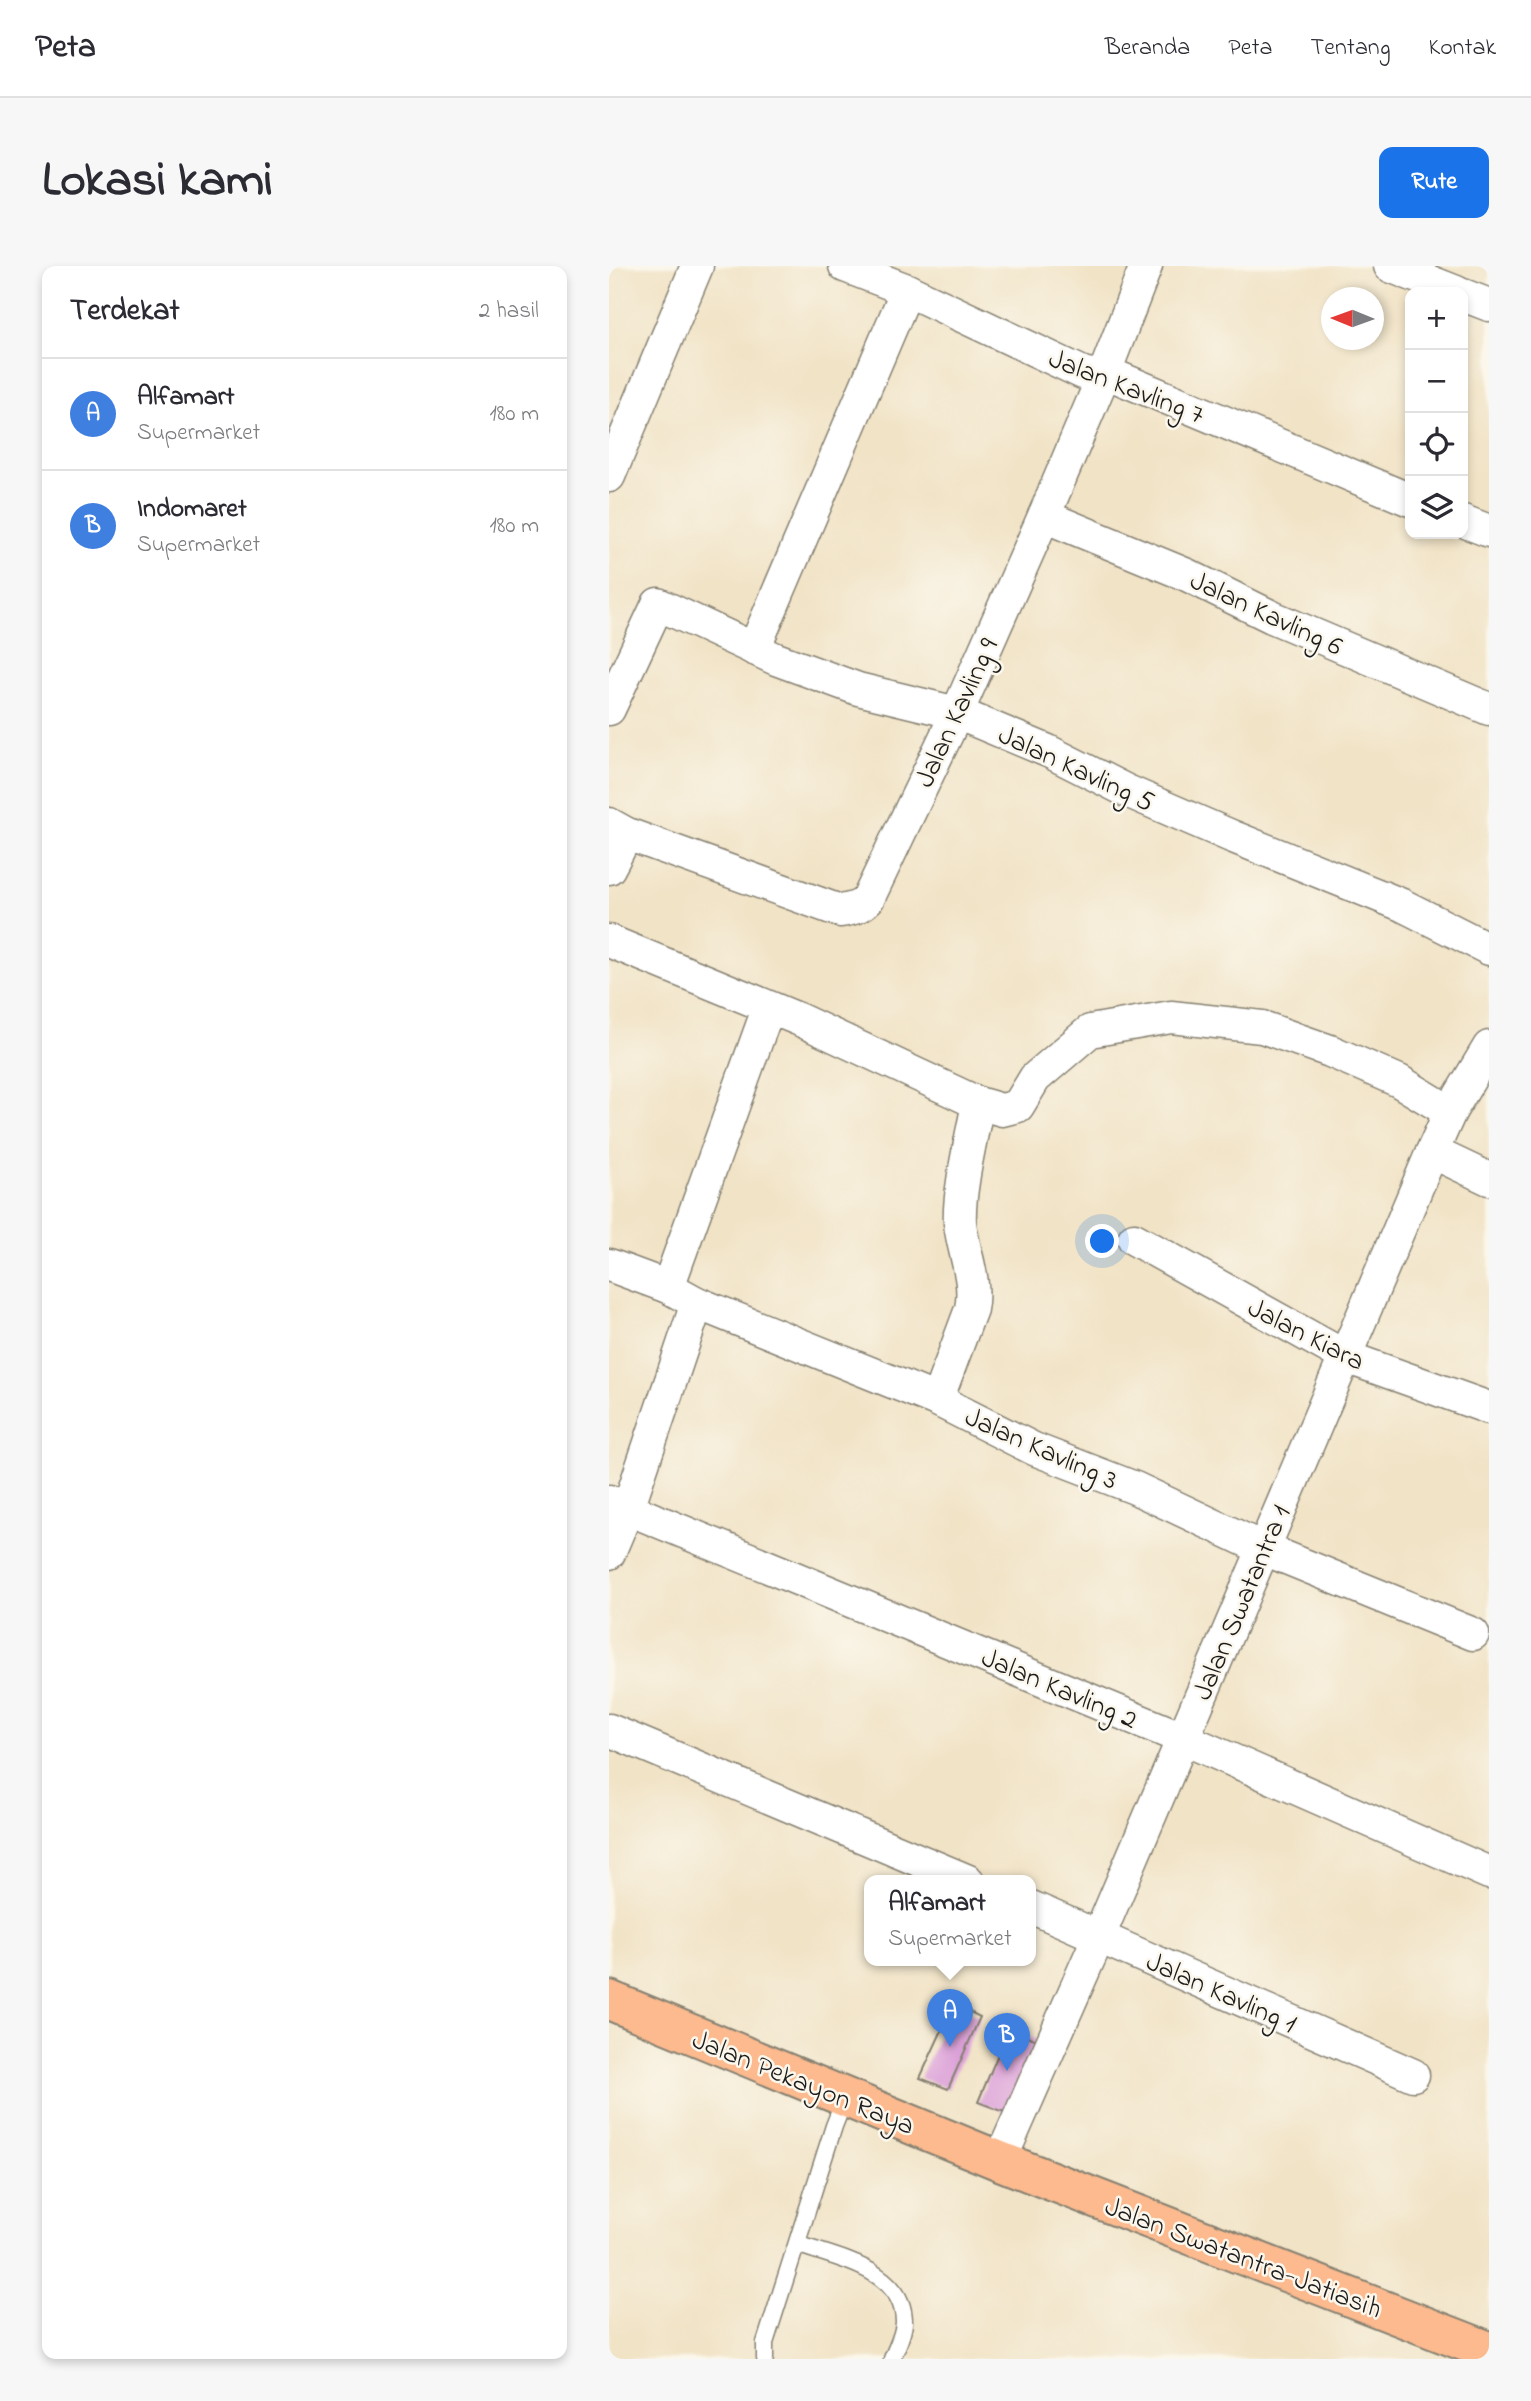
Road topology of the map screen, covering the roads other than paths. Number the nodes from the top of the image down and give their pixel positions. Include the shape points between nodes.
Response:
1 (697, 266) edge
2 (845, 266) edge
3 (1146, 266) edge
4 (1390, 266) edge
5 (1443, 287) edge
6 (907, 290) junction
7 (1468, 297) edge
8 (1489, 305) edge
9 (1105, 372) junction
10 (609, 477) edge
11 (1405, 498) edge
12 (1044, 516) junction
13 (1468, 522) edge
14 (1489, 531) edge
15 (754, 649) junction
16 (609, 709) edge
17 (1489, 709) edge
18 (957, 713) junction
19 (618, 829) edge
20 (609, 868) edge
21 (609, 941) edge
22 (1489, 949) edge
23 (768, 1009) junction
24 (1489, 1047) edge
25 (978, 1103) junction
26 (1450, 1112) junction
27 (1432, 1152) junction
28 (1489, 1179) edge
29 (1134, 1239) dead end
30 (609, 1265) edge
31 (669, 1287) junction
32 (697, 1303) junction
33 (1346, 1357) junction
34 (937, 1400) junction
35 (1489, 1408) edge
36 (618, 1504) edge
37 (1262, 1548) junction
38 (609, 1553) edge
39 (1473, 1634) dead end
40 (609, 1730) edge
41 (1182, 1738) junction
42 (1489, 1872) edge
43 (954, 1875) edge
44 (1036, 1909) edge
45 (1099, 1936) junction
46 (609, 2000) edge
47 (1413, 2075) dead end
48 (845, 2097) junction
49 (1000, 2161) junction
50 (797, 2244) junction
51 (1489, 2351) edge
52 (765, 2359) edge
53 (892, 2359) edge

1 - 10 street
2 - 6 street, Jalan Kavling 7
3 - 9 street, Jalan Kavling 9
4 - 5 street
6 - 9 street, Jalan Kavling 7 via 1083,373
6 - 15 street
7 - 8 street
9 - 11 street, Jalan Kavling 7
9 - 12 street, Jalan Kavling 9
12 - 17 street, Jalan Kavling 6
12 - 18 street, Jalan Kavling 9
13 - 14 street
15 - 16 street, Jalan Kavling 5 via 658,604
15 - 18 street, Jalan Kavling 5 via 858,689
18 - 19 street, Jalan Kavling 9 via 868,899 854,909 839,911
18 - 22 street, Jalan Kavling 5 via 1048,751 1126,791 1402,905
19 - 20 street
21 - 23 street
23 - 25 street
23 - 31 street
24 - 26 street, Jalan Swatantra 1
25 - 26 street via 1002,1110 1017,1106 1035,1078 1090,1031 1171,1017 1262,1027 1399,1081
25 - 34 street via 960,1222 974,1295
26 - 27 street, Jalan Swatantra 1
27 - 28 street
27 - 33 street, Jalan Swatantra 1
29 - 33 street, Jalan Kiara
30 - 31 street, Jalan Kavling 3
31 - 32 street, Jalan Kavling 3
32 - 34 street, Jalan Kavling 3
32 - 36 street
33 - 35 street, Jalan Kiara
33 - 37 street, Jalan Swatantra 1
34 - 37 street, Jalan Kavling 3 via 1034,1449 1135,1488
36 - 38 street
36 - 41 street, Jalan Kavling 2
37 - 39 street, Jalan Kavling 3
37 - 41 street, Jalan Swatantra 1
40 - 43 street
41 - 42 street, Jalan Kavling 2
41 - 45 street, Jalan Swatantra 1
44 - 45 street, Jalan Kavling 1
45 - 47 street, Jalan Kavling 1
45 - 49 street, Jalan Swatantra 1
46 - 48 main road, Jalan Pekayon Raya
48 - 49 main road, Jalan Pekayon Raya
48 - 50 lane
49 - 51 main road, Jalan Swatantra-Jatiasih
50 - 52 lane via 765,2343
50 - 53 lane via 876,2273 898,2294 904,2324

